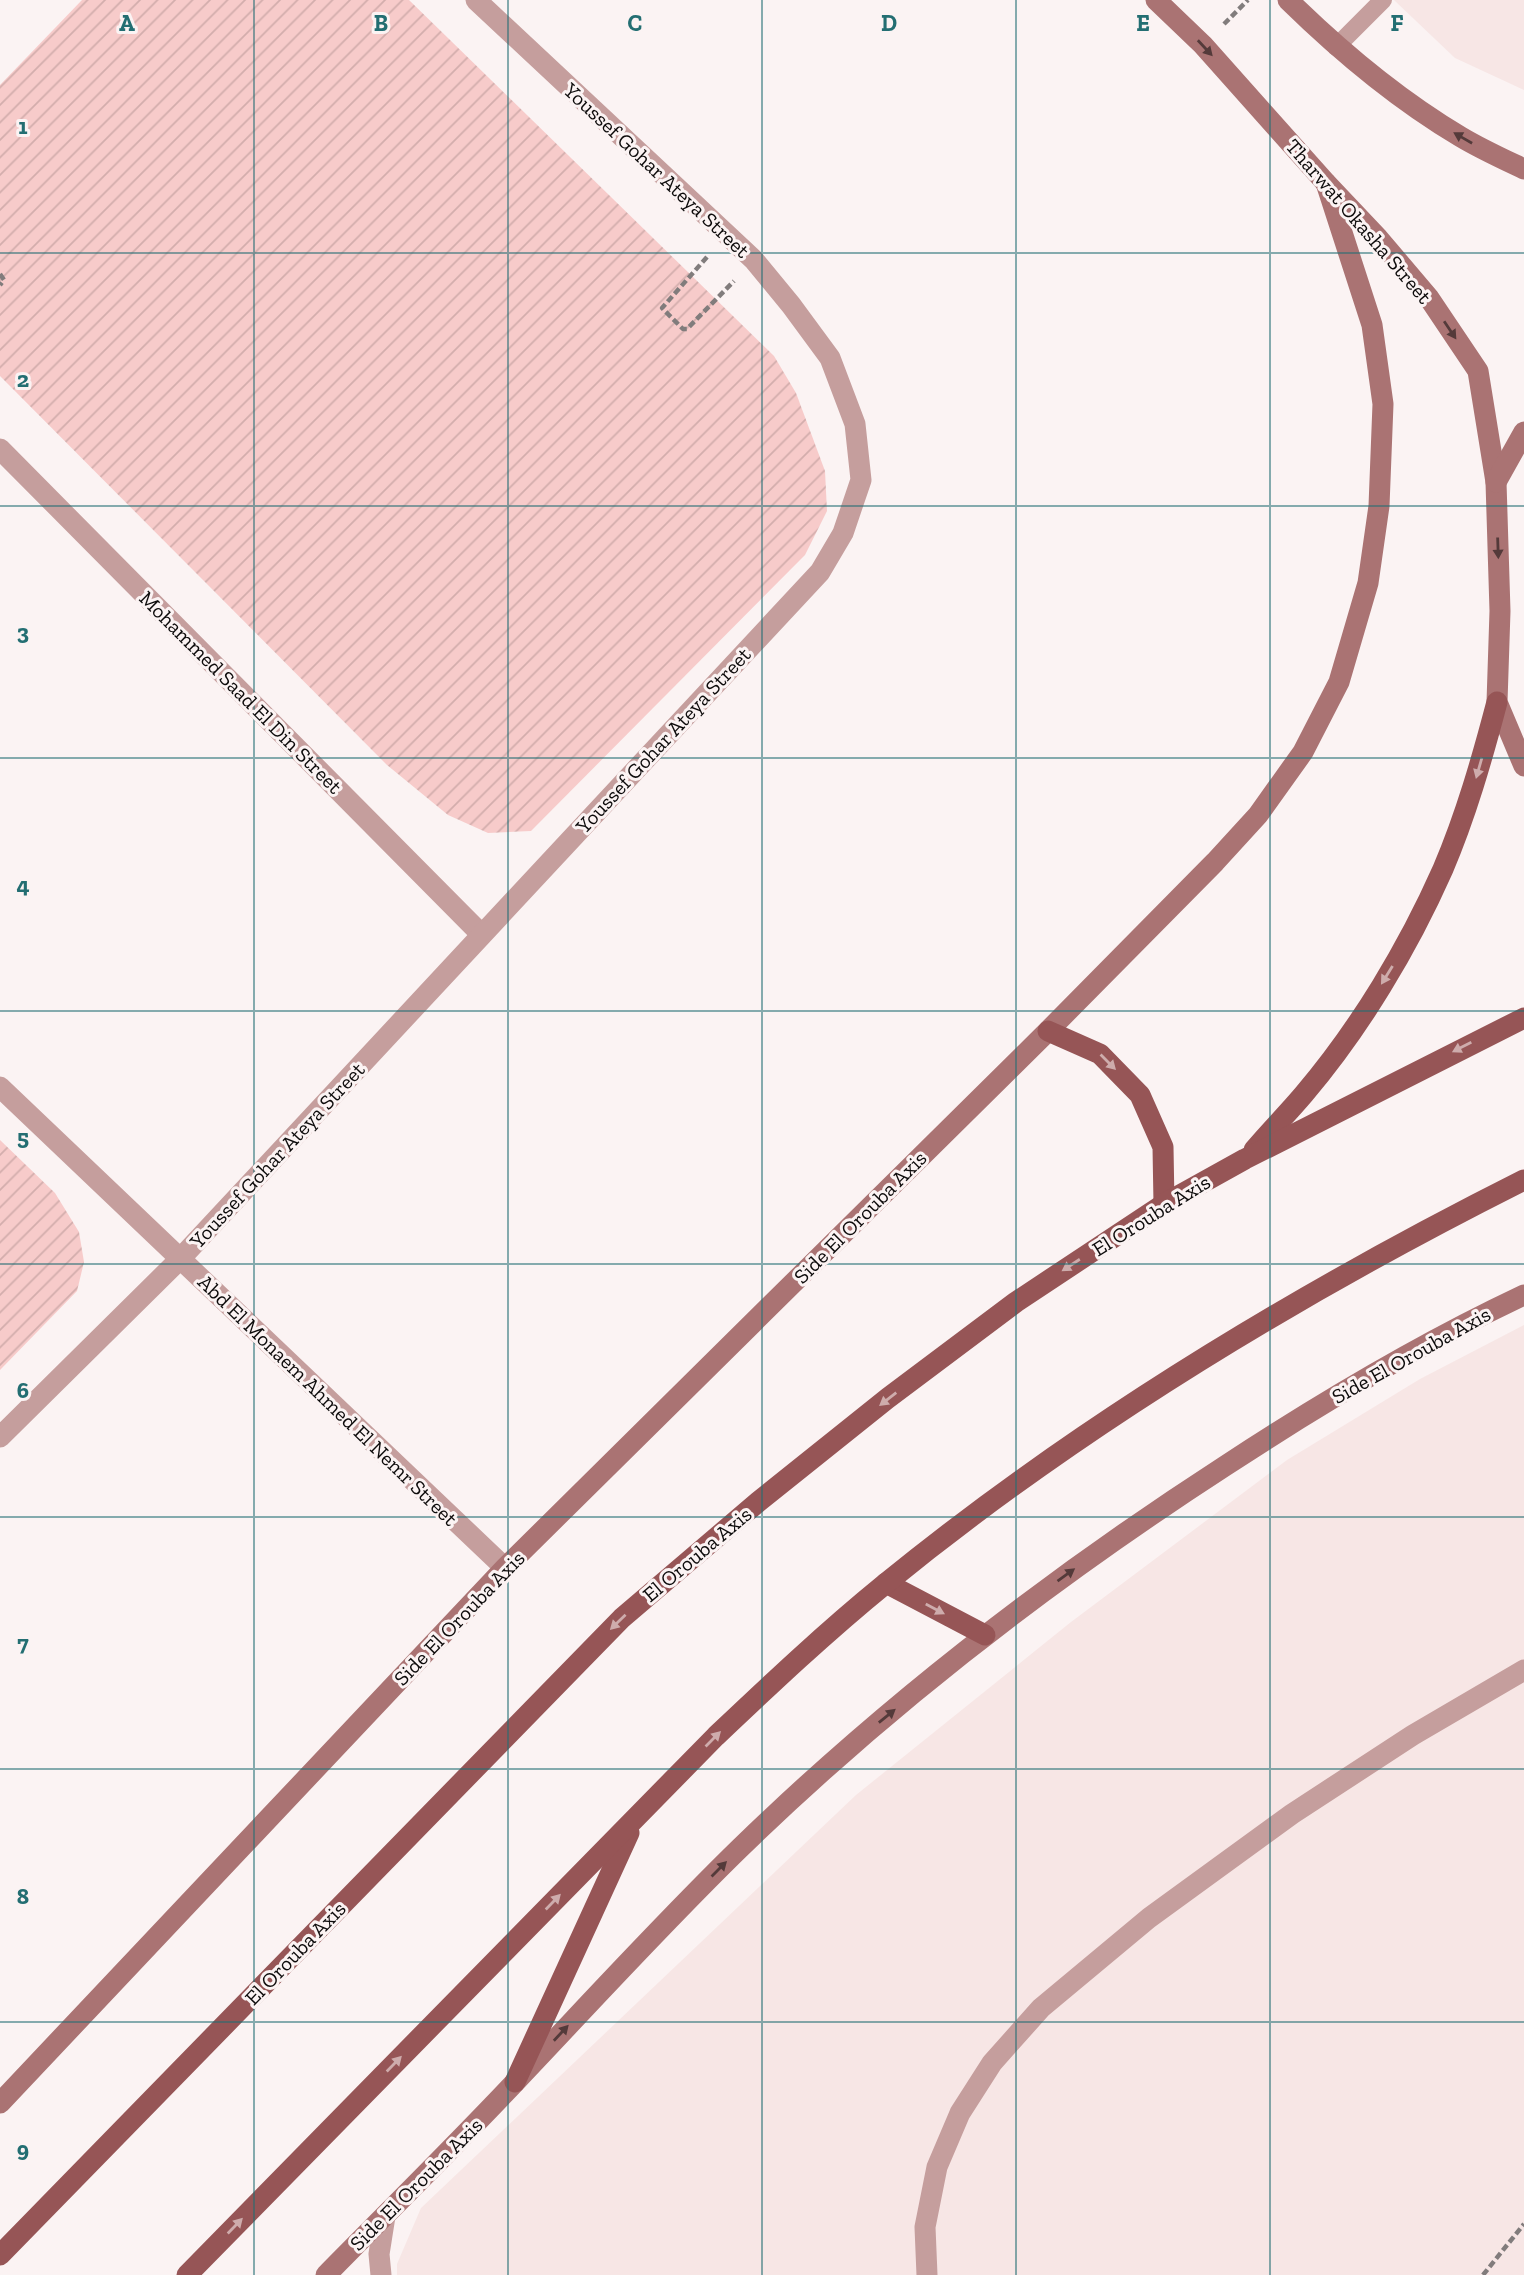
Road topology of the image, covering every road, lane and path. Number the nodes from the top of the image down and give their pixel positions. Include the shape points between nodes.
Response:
1 (476, 0) edge
2 (1156, 0) edge
3 (1288, 0) edge
4 (1384, 0) edge
5 (1336, 47) junction
6 (1524, 169) edge
7 (1326, 183) junction
8 (727, 234) junction
9 (754, 260) junction
10 (0, 274) edge
11 (0, 285) edge
12 (1524, 432) edge
13 (0, 449) edge
14 (1496, 482) junction
15 (1497, 702) junction
16 (1524, 766) edge
17 (481, 934) junction
18 (1524, 1018) edge
19 (1048, 1031) junction
20 (0, 1087) edge
21 (1245, 1159) junction
22 (1524, 1180) edge
23 (1164, 1204) junction
24 (180, 1259) junction
25 (1524, 1294) edge
26 (0, 1437) edge
27 (505, 1568) junction
28 (886, 1583) junction
29 (985, 1635) junction
30 (1524, 1670) edge
31 (636, 1818) junction
32 (515, 2082) junction
33 (0, 2103) edge
34 (385, 2216) junction
35 (1524, 2224) edge
36 (0, 2255) edge
37 (187, 2275) edge
38 (326, 2275) edge
39 (382, 2275) edge
40 (927, 2275) edge
41 (1483, 2275) edge

1 - 8 street, Youssef Gohar Ateya Street
2 -> 7 street, Tharwat Okasha Street via 1203,45
3 - 5 street
4 - 5 lane
6 -> 5 street via 1463,138 1404,100
7 -> 14 street, Tharwat Okasha Street via 1429,298 1478,371
7 - 19 street, Side El Orouba Axis via 1372,325 1383,404 1379,506 1368,583 1339,682 1303,752 1258,815
8 - 9 street, Youssef Gohar Ateya Street
8 - 9 path via 663,310 686,330
9 - 17 street, Youssef Gohar Ateya Street via 830,359 855,424 861,480 843,533 820,572
10 - 11 path via 4,280
12 - 14 street
13 - 17 street, Mohammed Saad El Din Street
14 -> 15 street, Tharwat Okasha Street
15 - 16 street, Tharwat Okasha Street
15 -> 21 main road via 1474,787 1447,858 1403,948 1357,1023 1304,1094
17 - 24 street, Youssef Gohar Ateya Street
18 -> 21 main road, El Orouba Axis
19 -> 23 main road via 1100,1054 1140,1095 1163,1147
19 - 27 street, Side El Orouba Axis
20 - 24 street, Abd El Monaem Ahmed El Nemr Street
21 - 23 main road, El Orouba Axis
22 - 28 main road via 1278,1312 1166,1382 1012,1487
23 -> 36 main road, El Orouba Axis via 1016,1302 888,1398 622,1618
24 - 26 street, Youssef Gohar Ateya Street
24 - 27 street, Abd El Monaem Ahmed El Nemr Street
29 -> 25 street, Side El Orouba Axis via 1140,1521 1302,1416
27 - 33 street, Side El Orouba Axis
28 -> 29 main road
31 -> 28 main road via 762,1692
32 -> 29 street, Side El Orouba Axis via 741,1847 860,1738
30 - 40 street via 1292,1814 1149,1918 1041,2008 992,2063 960,2113 937,2167 925,2227
31 - 32 main road
37 -> 31 main road
32 - 34 street, Side El Orouba Axis
34 - 38 street, Side El Orouba Axis
34 - 39 street via 379,2254
35 - 41 path

